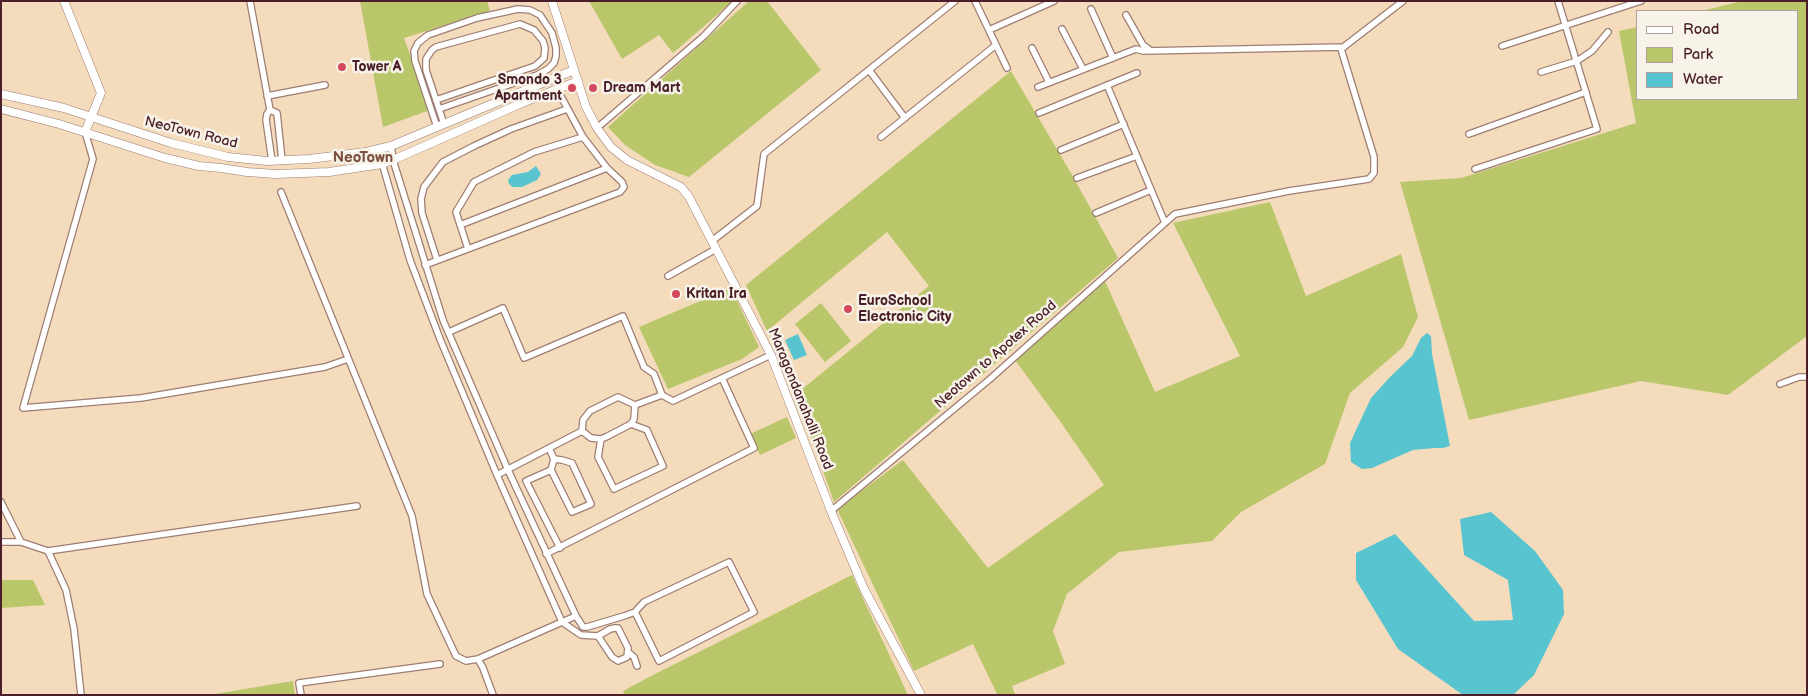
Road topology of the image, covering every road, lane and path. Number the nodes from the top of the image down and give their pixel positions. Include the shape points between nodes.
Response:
1 (64, 1) edge
2 (250, 1) edge
3 (552, 1) edge
4 (737, 1) edge
5 (956, 1) edge
6 (975, 1) edge
7 (1054, 1) edge
8 (1403, 1) edge
9 (1558, 1) edge
10 (1641, 1) edge
11 (1091, 9) dead end
12 (1126, 15) dead end
13 (1566, 25) junction
14 (1062, 29) dead end
15 (989, 30) junction
16 (1608, 32) dead end
17 (996, 46) junction
18 (1502, 46) dead end
19 (1032, 48) dead end
20 (1342, 48) junction
21 (1151, 51) junction
22 (1113, 58) junction
23 (1577, 61) junction
24 (1006, 68) dead end
25 (1083, 69) junction
26 (574, 70) junction
27 (869, 70) junction
28 (1542, 72) dead end
29 (1137, 73) dead end
30 (578, 81) junction
31 (1049, 82) junction
32 (325, 85) dead end
33 (1107, 85) junction
34 (560, 87) junction
35 (1038, 87) dead end
36 (1586, 92) junction
37 (1, 94) edge
38 (267, 96) junction
39 (436, 100) junction
40 (1, 109) edge
41 (439, 109) junction
42 (567, 109) junction
43 (270, 110) junction
44 (1039, 112) dead end
45 (92, 117) junction
46 (905, 118) junction
47 (1124, 124) junction
48 (440, 126) junction
49 (597, 128) junction
50 (85, 132) junction
51 (1469, 134) dead end
52 (583, 137) junction
53 (881, 137) dead end
54 (391, 146) junction
55 (378, 149) junction
56 (1060, 150) dead end
57 (1137, 156) junction
58 (272, 160) junction
59 (282, 160) junction
60 (393, 160) junction
61 (382, 164) junction
62 (607, 168) junction
63 (1475, 169) dead end
64 (1077, 178) dead end
65 (1152, 190) junction
66 (281, 192) dead end
67 (1096, 213) dead end
68 (1165, 223) junction
69 (460, 225) junction
70 (712, 241) junction
71 (716, 248) junction
72 (468, 249) junction
73 (435, 261) junction
74 (425, 265) junction
75 (668, 276) dead end
76 (449, 332) junction
77 (771, 355) junction
78 (348, 359) junction
79 (1807, 377) edge
80 (722, 378) junction
81 (1780, 384) dead end
82 (662, 395) junction
83 (635, 405) junction
84 (631, 424) junction
85 (582, 431) junction
86 (601, 439) junction
87 (549, 448) junction
88 (554, 459) junction
89 (508, 470) junction
90 (551, 470) junction
91 (497, 475) junction
92 (1, 502) edge
93 (357, 506) dead end
94 (831, 511) junction
95 (1, 542) edge
96 (20, 542) junction
97 (560, 548) junction
98 (48, 552) junction
99 (546, 554) junction
100 (635, 612) junction
101 (576, 616) junction
102 (562, 622) junction
103 (598, 636) junction
104 (628, 652) junction
105 (478, 659) junction
106 (440, 664) dead end
107 (638, 666) dead end
108 (80, 695) edge
109 (301, 695) edge
110 (493, 695) edge
111 (920, 695) edge

1 - 45 street via 101,93
2 - 38 street
3 - 26 street, Maragondanahalli Road
4 - 49 street via 704,36
5 - 27 street
6 - 15 street
7 - 15 street
8 - 20 street
9 - 13 street
10 - 13 street
11 - 22 street
12 - 21 street via 1143,45
13 - 18 street
13 - 23 street
14 - 25 street
15 - 17 street
16 - 23 street via 1592,51
17 - 24 street
17 - 46 street
19 - 31 street
20 - 21 street
20 - 68 street, Neotown to Apotex Road via 1374,157 1374,173 1369,179 1175,214
21 - 22 street via 1136,49
22 - 25 street
23 - 28 street
23 - 36 street
25 - 31 street
26 - 30 street, Maragondanahalli Road
26 - 48 street, NeoTown Road
27 - 46 street
27 - 70 street via 764,154 757,206
29 - 33 street
30 - 34 street, NeoTown Road
30 - 49 street, Maragondanahalli Road
31 - 35 street
32 - 38 street
33 - 44 street
33 - 47 street
34 - 42 street via 560,97
34 - 60 street, NeoTown Road
36 - 51 street
36 - 63 street via 1597,129
37 - 45 street, NeoTown Road
38 - 43 street
39 - 39 street via 426,64 428,55 436,47 520,24 534,30 543,41 544,58 535,66
39 - 41 street
40 - 50 street, NeoTown Road
41 - 48 street
41 - 48 street via 548,69 554,63 556,48 552,33 540,15 518,9 477,18 428,35 418,43 414,61
42 - 52 street
42 - 73 street via 512,129 443,162 424,187 421,199
43 - 58 street via 266,120
43 - 59 street via 276,113
45 - 50 street
45 - 58 street, NeoTown Road via 171,144 228,157
46 - 53 street
47 - 56 street
47 - 57 street
48 - 54 street, NeoTown Road
49 - 70 street, Maragondanahalli Road via 611,147 627,160 681,187
50 - 61 street, NeoTown Road via 165,158 247,172 330,172
50 - 78 street via 93,159 23,408 141,398 325,366
52 - 62 street
52 - 69 street via 534,152 474,182 456,212
54 - 55 street, NeoTown Road
54 - 60 street
55 - 59 street, NeoTown Road
55 - 61 street
57 - 64 street
57 - 65 street
58 - 59 street, NeoTown Road
60 - 61 street, NeoTown Road
60 - 74 street
61 - 91 street via 410,260
62 - 69 street
62 - 72 street via 622,182 624,187 620,192
65 - 67 street
65 - 68 street
66 - 78 street
68 - 94 street, Neotown to Apotex Road via 990,379
69 - 72 street
70 - 71 street, Maragondanahalli Road
71 - 75 street
71 - 77 street, Maragondanahalli Road
72 - 73 street
73 - 74 street
74 - 76 street
76 - 82 street via 503,308 524,358 623,316 644,367 654,374
76 - 89 street
77 - 80 street
77 - 94 street, Maragondanahalli Road
78 - 105 street via 412,516 427,594 456,656 466,661
79 - 81 street
80 - 82 street via 674,401
80 - 97 street via 754,448
82 - 83 street
83 - 84 street
83 - 85 street via 618,397 590,411 583,420
84 - 86 street
84 - 86 street via 647,430 664,466 614,489 598,457
85 - 86 street via 591,438
85 - 87 street
87 - 88 street
87 - 89 street
88 - 90 street
88 - 90 street via 572,464 591,504 572,512
89 - 91 street
89 - 99 street
90 - 97 street via 526,481
91 - 102 street
92 - 96 street
93 - 98 street
94 - 111 street, Maragondanahalli Road via 864,589
95 - 96 street
96 - 98 street
97 - 99 street
98 - 108 street via 66,590 74,629
99 - 101 street
100 - 100 street via 644,602 729,562 754,612 659,661
100 - 101 street via 587,627 583,627
101 - 102 street
102 - 103 street via 581,635
102 - 105 street
103 - 104 street via 615,661 622,660
103 - 104 street via 610,628 618,628
104 - 107 street
105 - 110 street
106 - 109 street via 299,683

